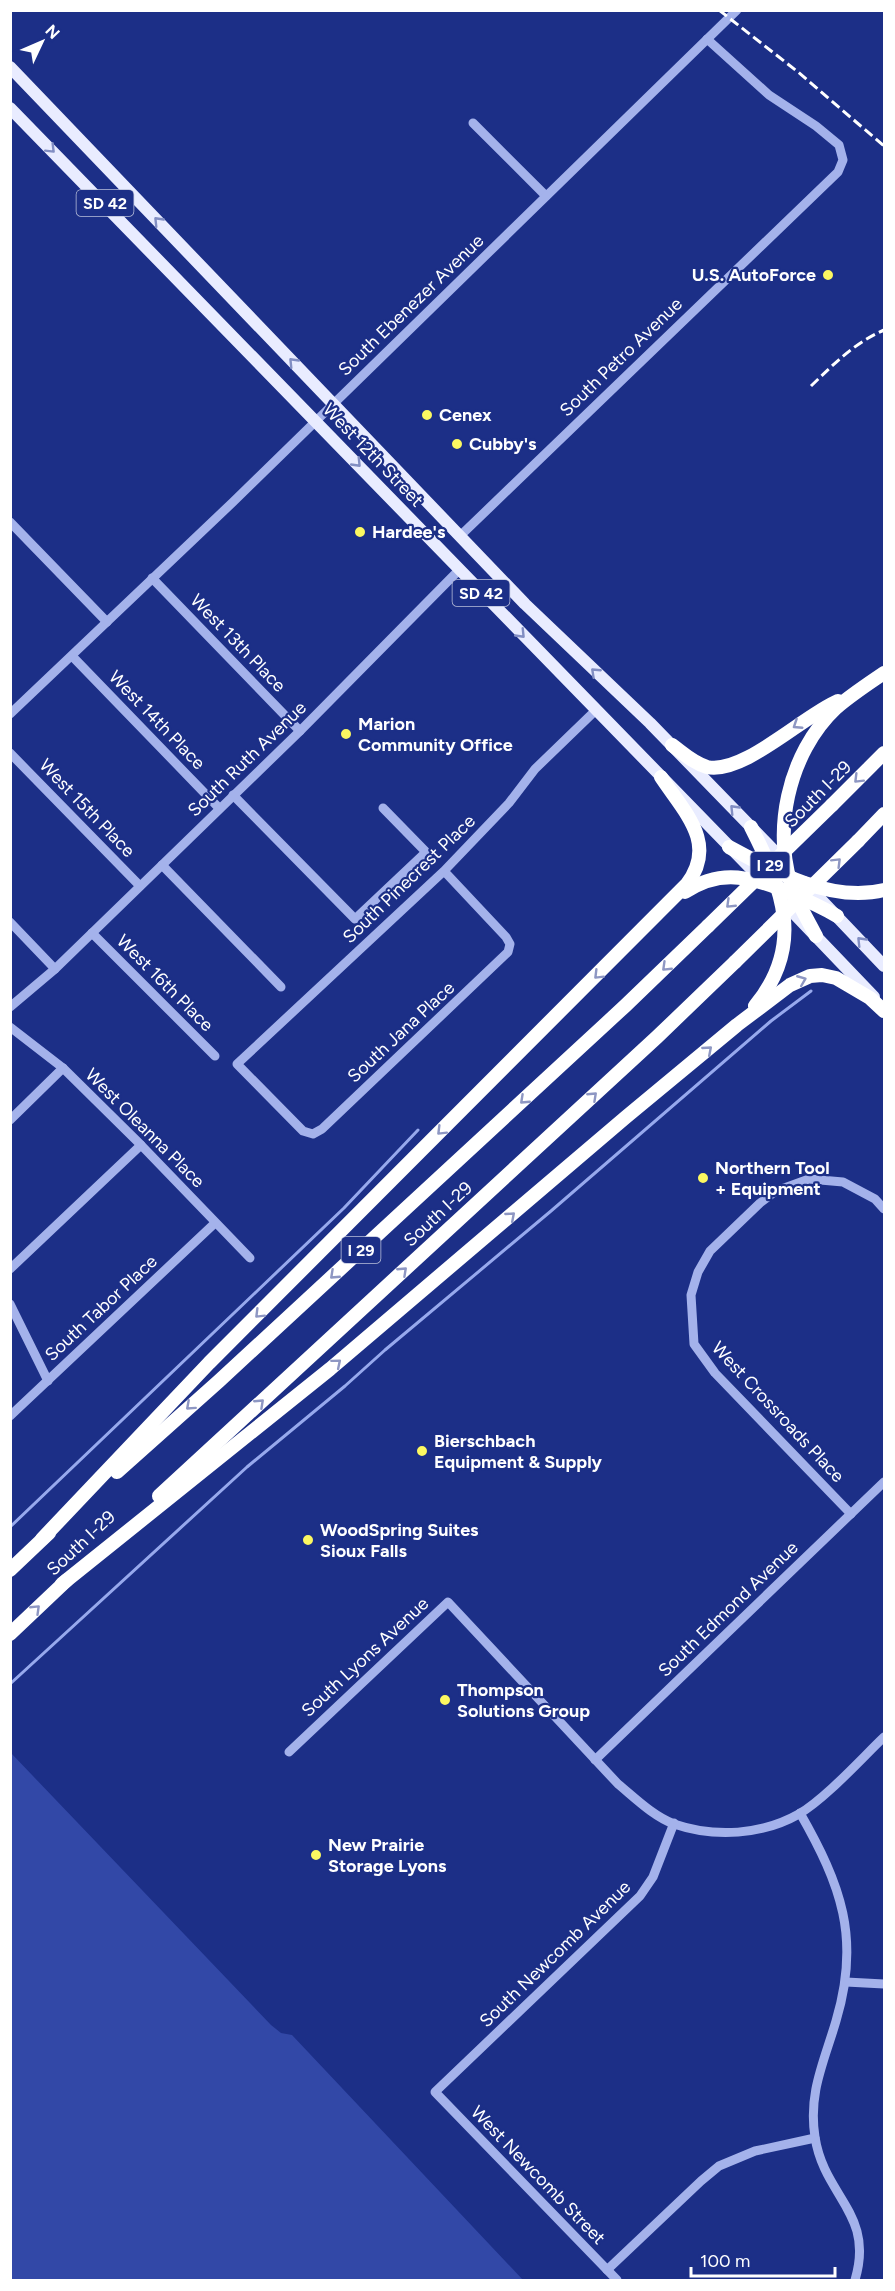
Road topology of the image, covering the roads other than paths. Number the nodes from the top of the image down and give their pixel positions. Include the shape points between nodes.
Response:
1 (737, 10) edge
2 (707, 39) junction
3 (10, 66) edge
4 (10, 108) edge
5 (473, 123) dead end
6 (546, 196) junction
7 (334, 404) junction
8 (316, 421) junction
9 (10, 522) edge
10 (460, 536) junction
11 (459, 570) junction
12 (152, 578) junction
13 (107, 622) junction
14 (72, 656) junction
15 (885, 673) edge
16 (849, 697) junction
17 (596, 710) junction
18 (10, 714) edge
19 (300, 731) junction
20 (672, 745) junction
21 (10, 753) edge
22 (885, 753) edge
23 (661, 777) junction
24 (232, 795) junction
25 (219, 808) junction
26 (383, 808) dead end
27 (885, 814) edge
28 (752, 827) junction
29 (729, 847) junction
30 (786, 863) junction
31 (162, 865) junction
32 (771, 869) junction
33 (444, 871) junction
34 (797, 880) junction
35 (764, 881) junction
36 (140, 886) junction
37 (885, 890) edge
38 (785, 894) junction
39 (669, 904) junction
40 (837, 916) junction
41 (10, 922) edge
42 (92, 933) junction
43 (816, 936) joint
44 (885, 966) edge
45 (55, 969) junction
46 (281, 987) dead end
47 (10, 1007) edge
48 (885, 1010) edge
49 (737, 1025) junction
50 (10, 1027) edge
51 (215, 1056) dead end
52 (237, 1064) joint
53 (63, 1068) junction
54 (10, 1120) edge
55 (141, 1145) junction
56 (885, 1209) edge
57 (215, 1223) junction
58 (250, 1258) dead end
59 (10, 1269) edge
60 (10, 1304) edge
61 (48, 1381) junction
62 (10, 1416) edge
63 (885, 1482) edge
64 (851, 1514) junction
65 (42, 1539) junction
66 (10, 1570) edge
67 (62, 1584) junction
68 (10, 1634) edge
69 (885, 1737) edge
70 (289, 1752) dead end
71 (595, 1760) junction
72 (800, 1813) junction
73 (674, 1823) junction
74 (846, 1982) junction
75 (885, 1984) edge
76 (435, 2091) joint
77 (815, 2138) junction
78 (607, 2270) junction
79 (617, 2280) edge
80 (855, 2280) edge

1 - 2 street, South Ebenezer Avenue
2 - 6 street, South Ebenezer Avenue
2 - 10 street, South Petro Avenue via 769,95 839,145 843,160 838,172
7 -> 3 main road, West 12th Street / SD 42
4 -> 8 main road, West 12th Street / SD 42
5 - 6 street
6 - 7 street, South Ebenezer Avenue
7 - 8 street, South Ebenezer Avenue
7 - 10 main road, West 12th Street / SD 42
8 -> 11 main road, West 12th Street / SD 42
8 - 12 street, South Ebenezer Avenue
9 - 13 street
20 -> 10 main road, West 12th Street / SD 42
11 -> 17 main road, West 12th Street / SD 42
11 - 19 street, South Ruth Avenue
12 - 13 street, South Ebenezer Avenue
12 - 19 street, West 13th Place
13 - 14 street, South Ebenezer Avenue
14 - 18 street, South Ebenezer Avenue
14 - 25 street, West 14th Place
15 - 16 highway
16 -> 20 highway via 723,768 689,759
16 - 30 highway via 822,723 798,766 786,815
17 - 23 main road, West 12th Street / SD 42
17 - 33 street, South Pinecrest Place via 534,769 509,803
19 - 24 street, South Ruth Avenue
28 -> 20 main road, West 12th Street / SD 42
21 - 36 street, West 15th Place
22 -> 65 highway, South I-29 / I 29, bridge via 625,1006
23 - 29 main road, West 12th Street / SD 42
23 - 39 highway via 691,822 700,846 694,875
24 - 25 street, South Ruth Avenue
24 - 26 street via 355,919 426,852
25 - 31 street, South Ruth Avenue
67 -> 27 highway, South I-29 / I 29, bridge via 572,1116
28 - 30 main road, West 12th Street / SD 42
28 - 32 highway
29 - 32 highway
29 - 35 main road, West 12th Street / SD 42
30 - 34 highway
31 - 36 street, South Ruth Avenue
31 - 46 street
32 - 34 highway
32 - 38 highway
33 - 52 street, South Pinecrest Place
33 - 52 street, South Jana Place via 506,937 510,944 508,952 322,1130 308,1134 296,1126
34 - 37 highway via 842,894
34 - 38 highway
34 - 40 main road
35 - 38 highway
35 - 39 highway via 746,877 714,879 691,888
36 - 42 street, South Ruth Avenue
38 - 40 highway via 813,901
38 - 43 highway
38 - 49 highway via 780,964 768,988
39 -> 65 highway via 209,1364
44 -> 40 main road
41 - 45 street
42 - 45 street, South Ruth Avenue
42 - 51 street, West 16th Place
43 - 48 main road
45 - 47 street, South Ruth Avenue
49 -> 48 highway via 790,985 810,976 836,978
67 -> 49 highway via 330,1369
50 - 53 street, West Oleanna Place
53 - 54 street
53 - 55 street, West Oleanna Place
55 - 57 street, West Oleanna Place
55 - 59 street
56 - 64 street, West Crossroads Place via 875,1199 843,1182 808,1179 776,1191 711,1251 698,1272 691,1295 694,1344 715,1373
57 - 58 street, West Oleanna Place
57 - 61 street, South Tabor Place
60 - 61 street
61 - 62 street, South Tabor Place
63 - 64 street, South Edmond Avenue
64 - 71 street, South Edmond Avenue
65 - 66 highway, South I-29 / I 29
68 -> 67 highway, South I-29 / I 29
69 - 72 street, South Lyons Avenue
70 - 71 street, South Lyons Avenue via 448,1602
71 - 73 street, South Lyons Avenue via 638,1801
72 - 73 street, South Lyons Avenue via 764,1828 730,1833
72 - 74 street via 839,1895 846,1935
73 - 76 street, South Newcomb Avenue via 653,1877 640,1896
74 - 75 street
74 - 77 street via 817,2077
76 - 78 street, West Newcomb Street
77 - 78 street via 755,2151 719,2166
77 - 80 street via 828,2177 858,2230 861,2256
78 - 79 street, West Newcomb Street

